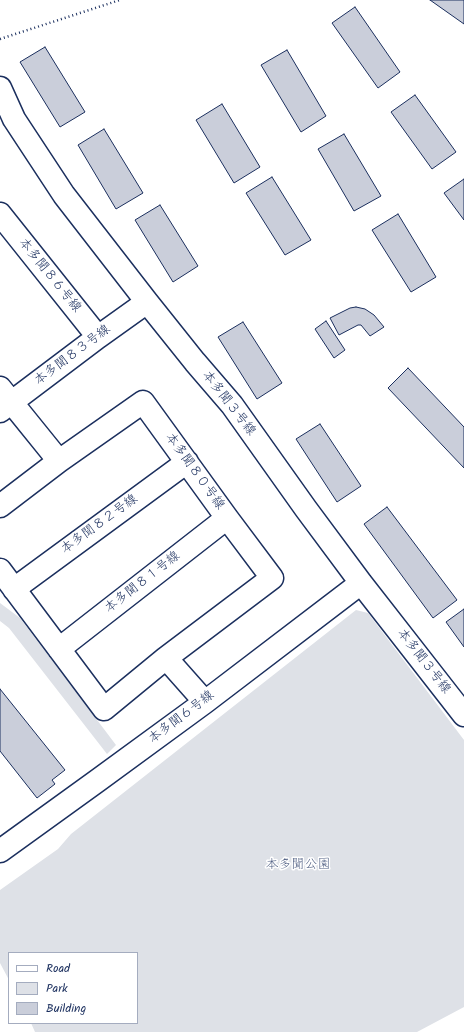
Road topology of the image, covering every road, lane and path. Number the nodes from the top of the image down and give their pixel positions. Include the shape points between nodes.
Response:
1 (120, 0) edge
2 (0, 39) edge
3 (0, 88) edge
4 (0, 214) edge
5 (147, 302) junction
6 (98, 337) junction
7 (4, 401) edge
8 (59, 461) junction
9 (187, 462) junction
10 (0, 506) edge
11 (227, 518) junction
12 (0, 570) edge
13 (362, 583) junction
14 (14, 589) junction
15 (59, 649) junction
16 (166, 658) junction
17 (205, 702) junction
18 (464, 715) edge
19 (0, 851) edge

1 - 2 path
3 - 5 street, 本多聞３号線 via 14,119 64,195
4 - 6 street, 本多聞８６号線
5 - 6 street, 本多聞８３号線
5 - 13 street, 本多聞３号線 via 232,405
6 - 7 street, 本多聞８３号線
7 - 8 street
8 - 9 street, 本多聞８０号線 via 143,402
8 - 10 street, 本多聞８０号線
9 - 11 street, 本多聞８０号線
9 - 14 street, 本多聞８２号線
11 - 15 street, 本多聞８１号線
11 - 16 street, 本多聞８０号線 via 272,578
12 - 14 street, 本多聞８０号線
13 - 17 street, 本多聞６号線
13 - 18 street, 本多聞３号線
14 - 15 street, 本多聞８０号線
15 - 16 street, 本多聞８０号線 via 104,709
16 - 17 street
17 - 19 street, 本多聞６号線

